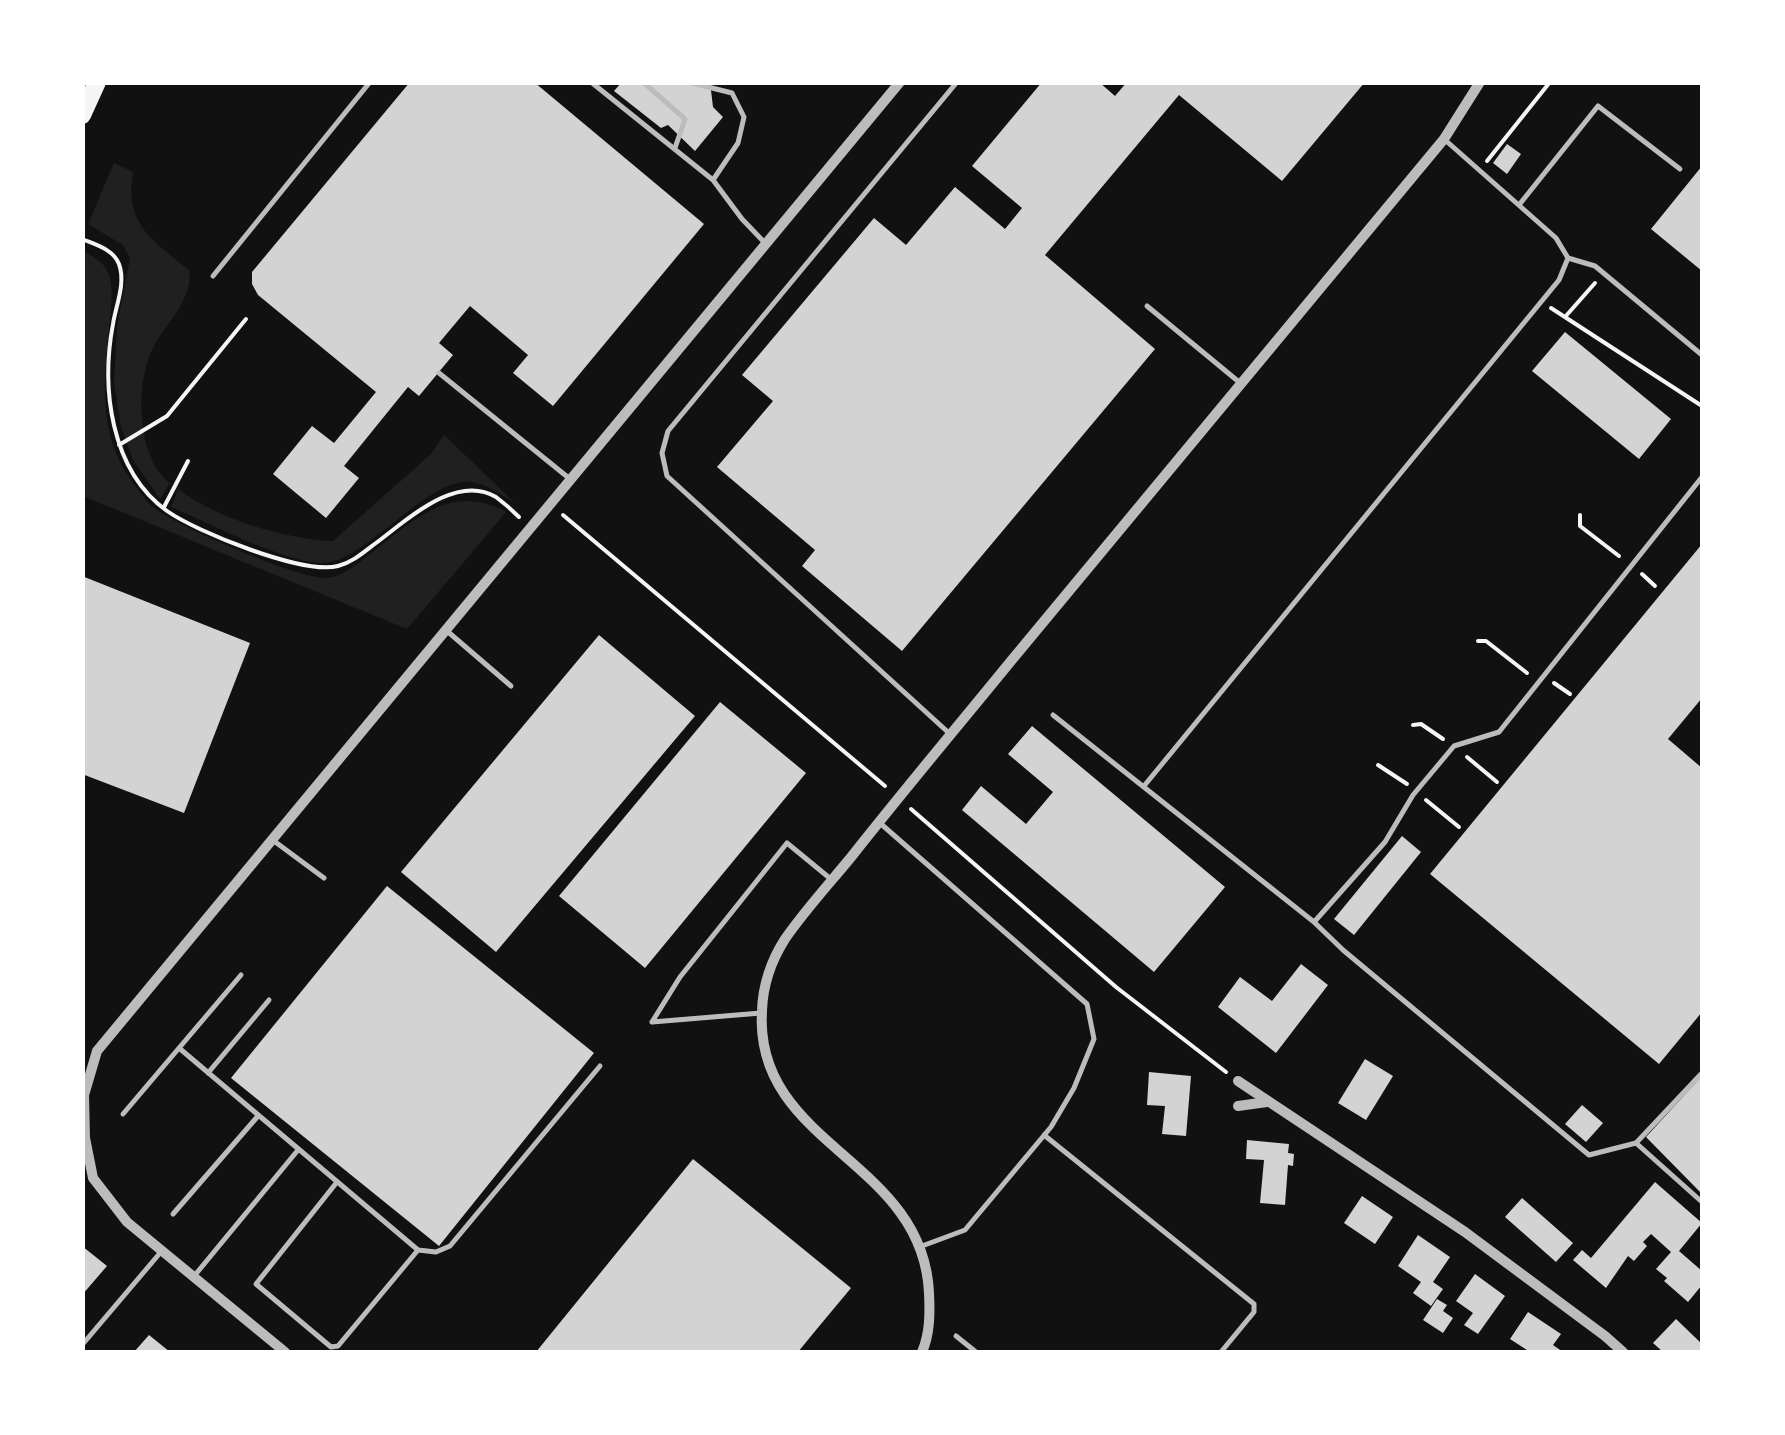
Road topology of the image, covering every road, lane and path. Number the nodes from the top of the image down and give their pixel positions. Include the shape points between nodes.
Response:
1 (96, 82) edge
2 (370, 82) edge
3 (591, 82) edge
4 (643, 82) edge
5 (688, 82) edge
6 (900, 82) edge
7 (957, 82) edge
8 (1480, 82) edge
9 (1550, 82) edge
10 (82, 115) edge
11 (1444, 139) junction
12 (674, 149) junction
13 (1680, 169) dead end
14 (1479, 171) junction
15 (712, 180) junction
16 (1519, 206) junction
17 (82, 239) edge
18 (766, 244) junction
19 (1568, 258) junction
20 (1604, 273) junction
21 (212, 276) dead end
22 (1541, 301) junction
23 (1147, 306) dead end
24 (1565, 317) junction
25 (246, 320) dead end
26 (1702, 355) edge
27 (439, 372) dead end
28 (1241, 384) junction
29 (1702, 406) edge
30 (120, 444) junction
31 (188, 461) dead end
32 (1702, 478) edge
33 (570, 479) junction
34 (549, 503) junction
35 (164, 508) junction
36 (1580, 515) dead end
37 (530, 526) junction
38 (1633, 566) junction
39 (1654, 586) dead end
40 (445, 630) junction
41 (1478, 641) dead end
42 (1540, 681) junction
43 (510, 686) dead end
44 (1570, 694) dead end
45 (1054, 716) dead end
46 (950, 735) junction
47 (1144, 786) junction
48 (898, 798) junction
49 (879, 822) junction
50 (272, 839) junction
51 (324, 878) dead end
52 (832, 880) junction
53 (1314, 922) junction
54 (240, 975) dead end
55 (269, 1000) dead end
56 (761, 1012) junction
57 (179, 1048) junction
58 (600, 1066) dead end
59 (208, 1072) junction
60 (1702, 1073) edge
61 (1238, 1080) joint
62 (1268, 1102) junction
63 (1238, 1106) dead end
64 (123, 1114) dead end
65 (258, 1116) junction
66 (1044, 1135) junction
67 (1636, 1143) junction
68 (298, 1150) junction
69 (337, 1182) junction
70 (1702, 1202) edge
71 (173, 1214) dead end
72 (922, 1246) junction
73 (162, 1250) junction
74 (418, 1250) junction
75 (193, 1276) junction
76 (956, 1336) dead end
77 (82, 1344) edge
78 (285, 1352) edge
79 (922, 1352) edge
80 (976, 1352) edge
81 (1221, 1352) edge
82 (1623, 1352) edge

1 - 10 highway
2 - 21 lane
3 - 12 lane
4 - 12 lane via 686,119
5 - 15 lane via 732,93 744,117 738,143
6 - 18 street
7 - 46 lane via 668,431 662,453 667,476
8 - 11 street
9 - 14 path
11 - 14 lane
11 - 28 street
12 - 15 lane
13 - 16 lane via 1598,106
14 - 16 lane
15 - 18 lane
16 - 19 lane
17 - 30 path via 112,254 120,270 108,376
18 - 33 street
19 - 20 lane
19 - 22 lane
20 - 24 path
20 - 26 lane
22 - 24 path
22 - 47 lane
23 - 28 lane
24 - 29 path
25 - 30 path via 166,416
27 - 33 lane
28 - 46 street
30 - 35 path
31 - 35 path
32 - 38 lane
33 - 34 street
34 - 37 street
34 - 48 path
35 - 37 path via 264,554 316,568 353,560 460,490 494,496
36 - 38 path via 1580,526
37 - 40 street
38 - 39 path
38 - 42 lane
40 - 43 lane
40 - 50 street
41 - 42 path
42 - 44 path via 1560,684
42 - 53 lane via 1499,732 1454,746 1385,842
45 - 47 lane
46 - 48 street
47 - 53 lane
48 - 49 street
48 - 61 path via 1116,986
49 - 52 street
49 - 66 lane via 1087,1004 1094,1039
50 - 51 lane
50 - 73 street via 96,1051 84,1095 93,1178 127,1222
52 - 56 street via 785,940 766,976
52 - 56 lane via 787,843 652,1022
53 - 67 lane via 1588,1155
54 - 57 lane
55 - 59 lane
56 - 72 street via 764,1051 799,1117 868,1176 904,1214
57 - 59 lane
57 - 64 lane
58 - 74 lane via 450,1246
59 - 65 lane
60 - 67 lane
61 - 62 street
62 - 63 street
62 - 82 street via 1464,1232
65 - 68 lane
65 - 71 lane
66 - 72 lane via 965,1230
66 - 81 lane via 1254,1304
67 - 70 lane
68 - 69 lane
68 - 75 lane
69 - 74 lane
69 - 74 lane via 256,1284 298,1320 338,1346
72 - 79 street via 930,1316
73 - 75 street
73 - 77 lane
75 - 78 street
76 - 80 lane

